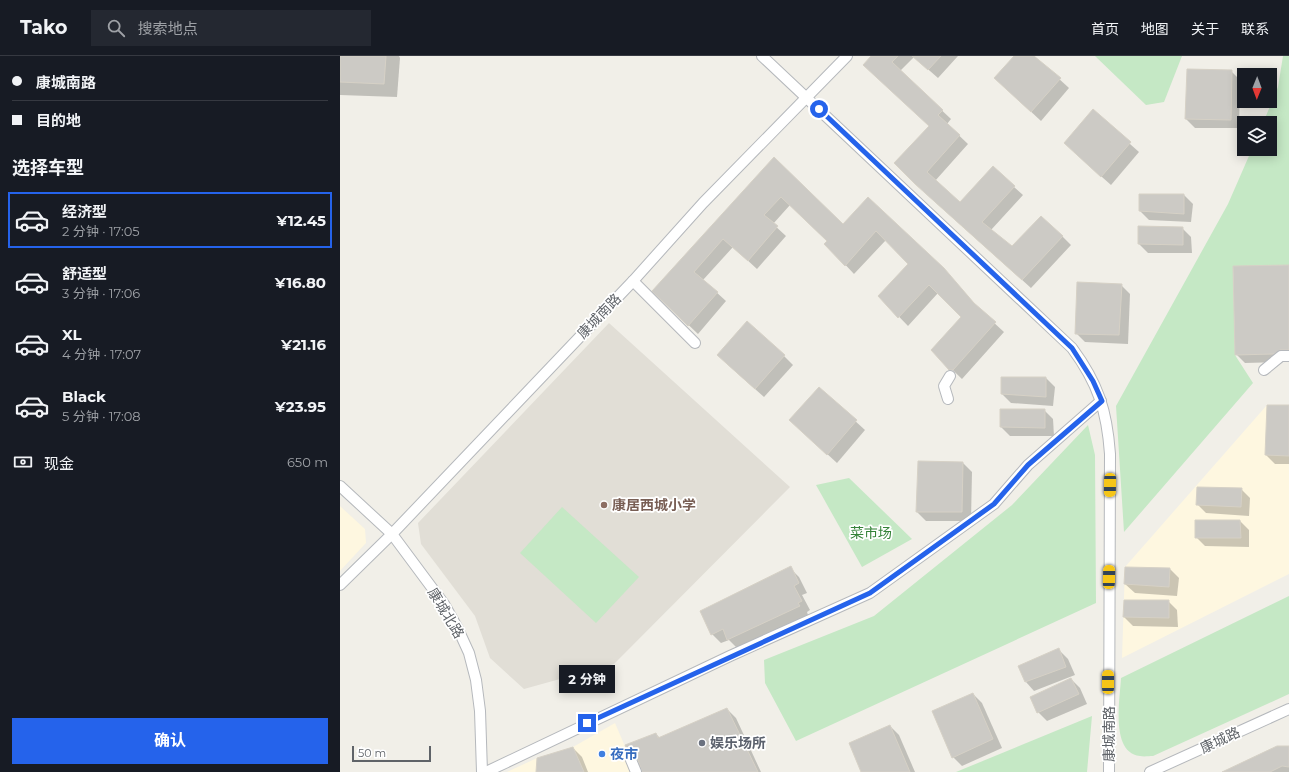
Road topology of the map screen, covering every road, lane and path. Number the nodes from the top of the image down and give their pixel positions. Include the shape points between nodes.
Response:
1 (762, 56) edge
2 (847, 56) edge
3 (807, 98) junction
4 (633, 281) junction
5 (695, 343) dead end
6 (1289, 356) edge
7 (1264, 370) dead end
8 (950, 376) dead end
9 (948, 399) dead end
10 (1102, 401) junction
11 (340, 486) edge
12 (392, 534) junction
13 (340, 585) edge
14 (1289, 709) edge
15 (631, 760) dead end
16 (482, 772) edge
17 (486, 772) edge
18 (636, 772) edge
19 (1109, 772) edge
20 (1150, 772) edge

1 - 3 street
2 - 3 street, 康城南路
3 - 4 street, 康城南路 via 703,203
3 - 10 street, 康城南路 via 1072,348 1093,381
4 - 5 street
4 - 12 street, 康城南路
6 - 7 street via 1281,356
8 - 9 street via 944,386
10 - 17 street via 1028,465 994,504 870,593 730,656
10 - 19 street, 康城南路 via 1108,425 1110,454
11 - 12 street, 康城北路
12 - 13 street, 康城南路
12 - 16 street, 康城北路 via 444,604 469,653 480,711
14 - 20 street, 康城路
15 - 18 street

